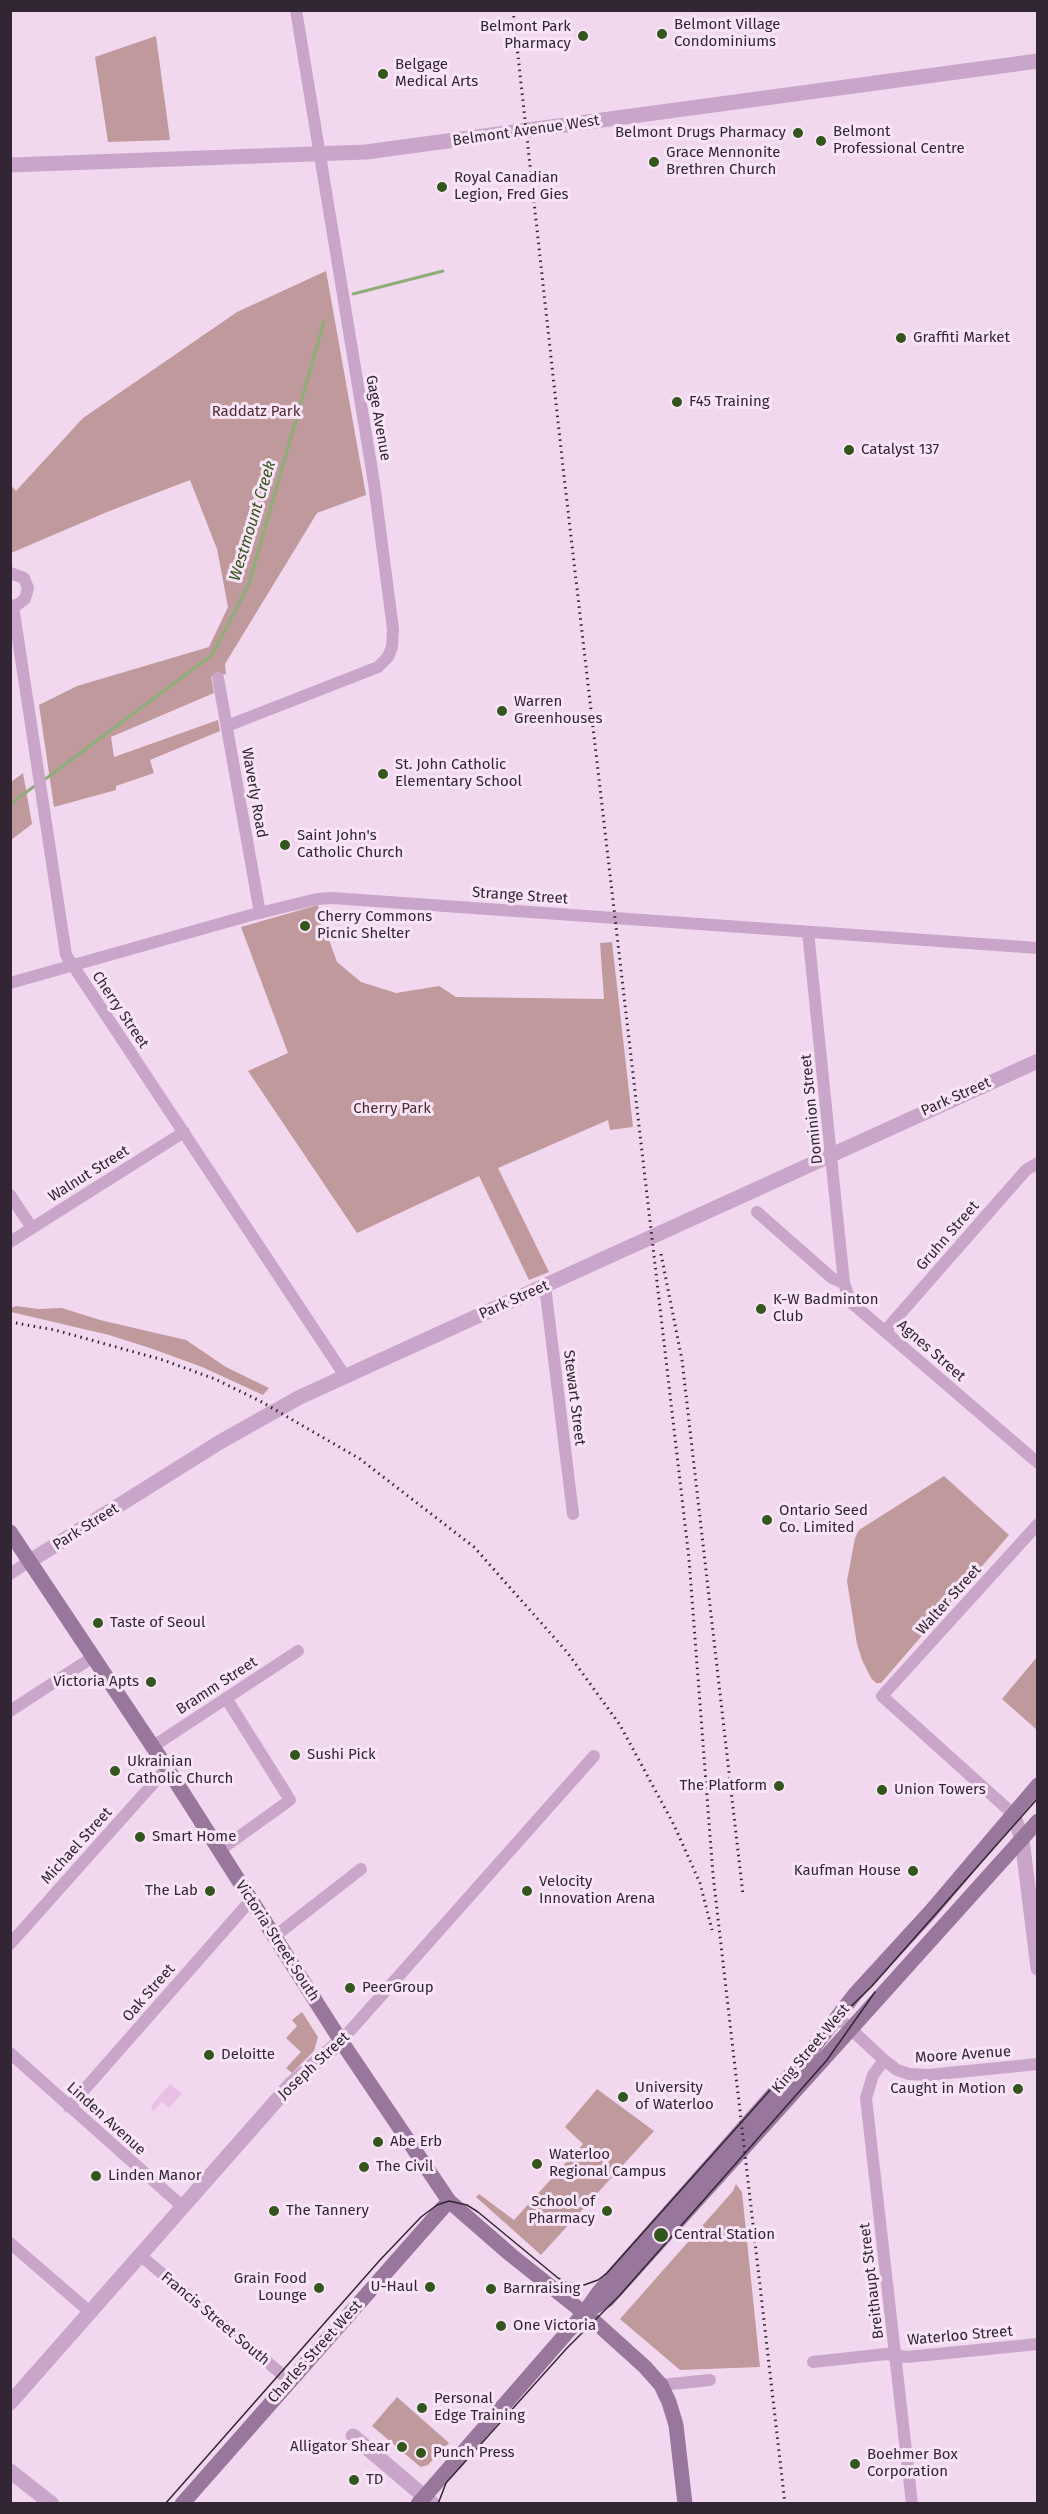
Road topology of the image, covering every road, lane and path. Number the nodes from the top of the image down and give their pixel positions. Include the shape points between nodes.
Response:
1 (296, 10) edge
2 (1038, 61) edge
3 (318, 154) junction
4 (10, 165) edge
5 (10, 573) edge
6 (12, 606) edge
7 (218, 678) dead end
8 (228, 726) junction
9 (260, 912) junction
10 (808, 932) junction
11 (1038, 948) edge
12 (73, 966) junction
13 (10, 983) edge
14 (1038, 1060) edge
15 (184, 1132) junction
16 (832, 1153) junction
17 (1038, 1163) edge
18 (10, 1196) edge
19 (757, 1212) dead end
20 (32, 1228) junction
21 (10, 1242) edge
22 (844, 1283) junction
23 (545, 1286) junction
24 (885, 1331) junction
25 (345, 1376) junction
26 (1038, 1463) edge
27 (573, 1514) dead end
28 (1038, 1524) edge
29 (10, 1532) edge
30 (30, 1562) junction
31 (10, 1574) edge
32 (298, 1650) dead end
33 (93, 1658) junction
34 (226, 1698) junction
35 (10, 1711) edge
36 (152, 1747) junction
37 (594, 1756) dead end
38 (166, 1768) junction
39 (1038, 1785) edge
40 (1013, 1814) junction
41 (1038, 1821) edge
42 (1022, 1839) junction
43 (219, 1851) junction
44 (361, 1869) dead end
45 (251, 1900) junction
46 (275, 1936) junction
47 (10, 1944) edge
48 (1038, 1968) edge
49 (844, 2023) junction
50 (341, 2041) junction
51 (10, 2053) edge
52 (884, 2060) junction
53 (1038, 2064) edge
54 (69, 2107) junction
55 (449, 2201) junction
56 (183, 2207) junction
57 (10, 2243) edge
58 (141, 2256) junction
59 (90, 2312) junction
60 (584, 2313) junction
61 (1038, 2344) edge
62 (895, 2356) junction
63 (813, 2362) dead end
64 (710, 2380) dead end
65 (290, 2381) junction
66 (660, 2385) junction
67 (10, 2403) edge
68 (353, 2436) dead end
69 (10, 2471) edge
70 (425, 2501) edge
71 (52, 2504) edge
72 (182, 2504) edge
73 (685, 2504) edge
74 (912, 2504) edge

1 - 3 street, Gage Avenue
2 - 3 street, Belmont Avenue West via 366,152
3 - 4 street, Belmont Avenue West
3 - 8 street, Gage Avenue via 374,483 392,647 378,667
5 - 6 street, Cherry Street via 24,578 28,588 25,599
6 - 12 street, Cherry Street via 66,955
7 - 8 street, Waverly Road
8 - 9 street, Waverly Road
9 - 10 street, Strange Street via 332,898
9 - 12 street, Strange Street
10 - 11 street, Strange Street
10 - 16 street, Dominion Street
12 - 13 street, Strange Street
12 - 15 street, Cherry Street
14 - 16 street, Park Street
15 - 20 street, Walnut Street
15 - 25 street, Cherry Street
16 - 22 street, Dominion Street
16 - 23 street, Park Street
17 - 24 street, Gruhn Street via 1026,1170
18 - 20 street
19 - 22 street, Agnes Street via 832,1278
20 - 21 street, Walnut Street
22 - 24 street, Agnes Street via 853,1304
23 - 25 street, Park Street
23 - 27 street, Stewart Street
24 - 26 street, Agnes Street
25 - 30 street, Park Street via 266,1414
28 - 40 street, Walter Street via 882,1696
29 - 30 main road, Victoria Street South
30 - 31 street, Park Street
30 - 33 main road, Victoria Street South
32 - 34 street, Bramm Street
33 - 35 street
33 - 36 main road, Victoria Street South
34 - 36 street, Bramm Street
34 - 43 street via 290,1800
36 - 38 main road, Victoria Street South
37 - 50 street, Joseph Street
38 - 43 main road, Victoria Street South
38 - 47 street, Michael Street
39 - 40 main road, King Street West
40 - 42 street
40 - 49 main road, King Street West via 855,1994
41 - 42 main road, King Street West
42 - 48 street
42 - 49 main road, King Street West
43 - 45 main road, Victoria Street South
44 - 46 street
45 - 46 main road, Victoria Street South
45 - 54 street, Oak Street
46 - 50 main road, Victoria Street South
49 - 52 street, Moore Avenue
49 - 60 main road, King Street West via 607,2300
50 - 55 main road, Victoria Street South
50 - 56 street, Joseph Street via 291,2084
51 - 54 street, Linden Avenue
52 - 53 street, Moore Avenue via 897,2070 927,2075
52 - 62 street, Breithaupt Street via 873,2075 866,2098
54 - 56 street, Linden Avenue
55 - 60 main road, Victoria Street South
55 - 65 main road, Charles Street West
56 - 58 street, Joseph Street
57 - 59 street
58 - 59 street, Joseph Street
58 - 65 street, Francis Street South
59 - 67 street, Joseph Street
60 - 66 main road, Victoria Street South
60 - 70 main road, King Street West
61 - 62 street, Waterloo Street
62 - 63 street, Waterloo Street
62 - 74 street, Breithaupt Street
64 - 66 street
65 - 72 main road, Charles Street West
66 - 73 main road, Victoria Street South via 676,2425
68 - 70 street
69 - 71 street

